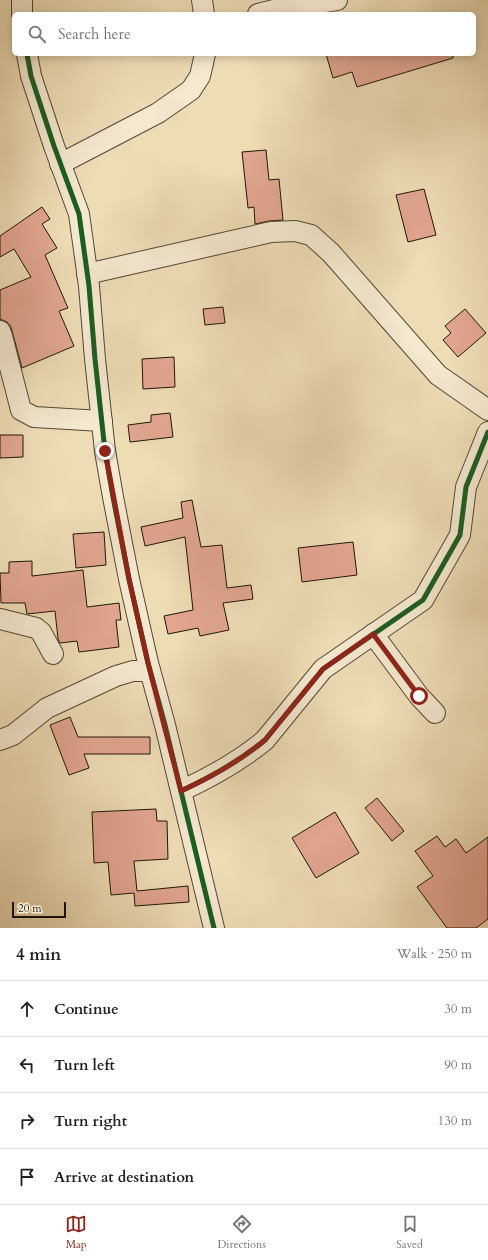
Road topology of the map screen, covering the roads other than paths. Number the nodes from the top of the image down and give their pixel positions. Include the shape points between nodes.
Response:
1 (22, 0) edge
2 (202, 0) edge
3 (336, 0) edge
4 (22, 12) edge
5 (204, 12) edge
6 (266, 12) edge
7 (27, 56) edge
8 (205, 56) edge
9 (60, 164) junction
10 (88, 274) junction
11 (0, 331) edge
12 (488, 410) edge
13 (102, 421) junction
14 (488, 432) edge
15 (0, 619) edge
16 (373, 634) junction
17 (52, 654) dead end
18 (150, 671) junction
19 (436, 712) dead end
20 (0, 740) edge
21 (181, 791) junction
22 (214, 928) edge

1 - 4 street
2 - 5 street
3 - 6 street
7 - 9 street via 31,76
8 - 9 street via 200,76 191,90 158,113
9 - 10 street via 79,214
10 - 12 street via 271,232 295,231 311,234 331,252 438,374
10 - 13 street
11 - 13 street via 21,410 34,417
13 - 18 street via 116,512
14 - 16 street via 466,487 460,535 423,600
15 - 17 street via 36,628 41,632
16 - 19 street via 419,696
16 - 21 street via 323,669 265,740 254,749 212,776
18 - 20 street via 133,671 116,676 47,708 13,735
18 - 21 street
21 - 22 street

